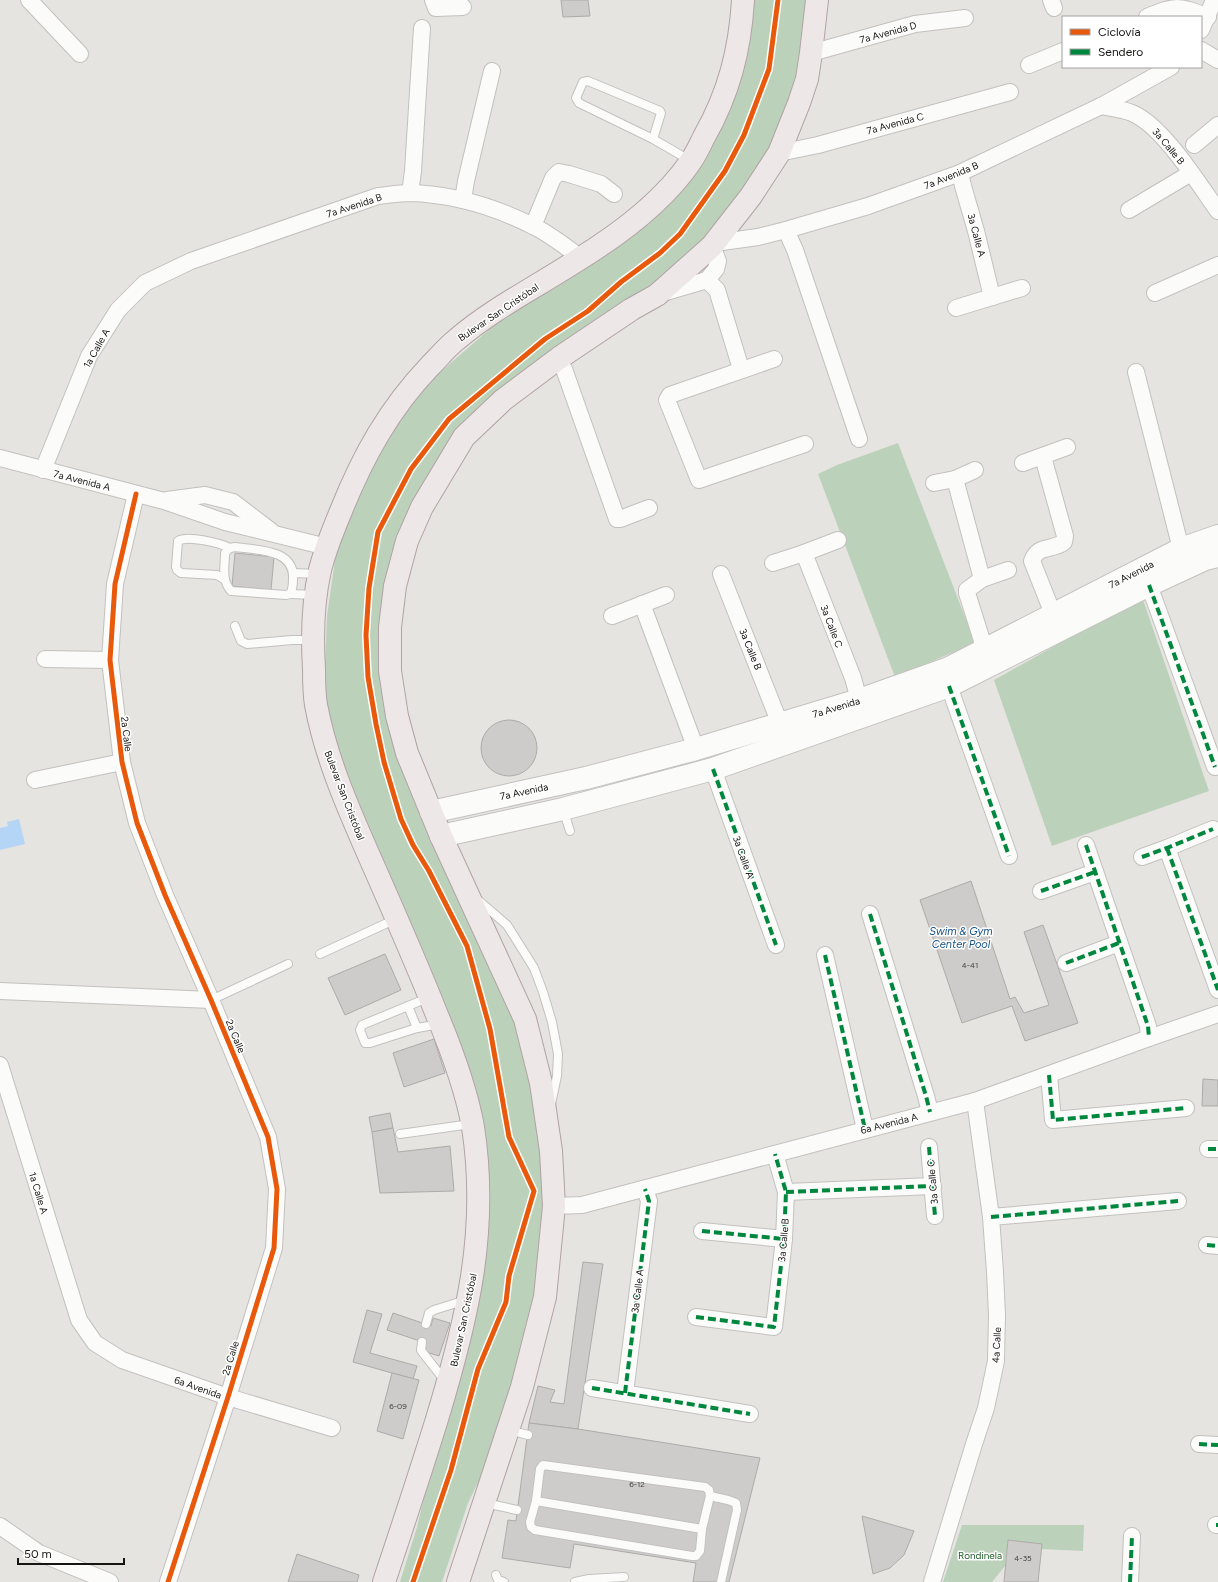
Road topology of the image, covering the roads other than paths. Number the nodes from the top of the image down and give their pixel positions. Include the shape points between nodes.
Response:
1 (29, 0) edge
2 (433, 0) edge
3 (743, 0) edge
4 (817, 0) edge
5 (1214, 0) edge
6 (463, 7) dead end
7 (1150, 16) edge
8 (1196, 16) edge
9 (965, 18) dead end
10 (1204, 24) edge
11 (422, 28) dead end
12 (1062, 51) edge
13 (1202, 51) edge
14 (811, 53) junction
15 (80, 54) dead end
16 (1218, 60) edge
17 (1029, 65) dead end
18 (1170, 68) edge
19 (492, 71) dead end
20 (1010, 92) dead end
21 (1101, 106) junction
22 (1218, 125) edge
23 (653, 139) junction
24 (1194, 145) dead end
25 (779, 153) junction
26 (691, 161) junction
27 (960, 173) junction
28 (1191, 173) junction
29 (410, 193) junction
30 (614, 194) dead end
31 (463, 200) junction
32 (1129, 210) dead end
33 (1218, 211) edge
34 (533, 226) junction
35 (786, 230) junction
36 (713, 244) junction
37 (581, 258) junction
38 (191, 261) joint
39 (1218, 265) edge
40 (707, 280) junction
41 (1022, 288) dead end
42 (1155, 293) dead end
43 (657, 295) junction
44 (992, 297) junction
45 (956, 308) dead end
46 (599, 330) junction
47 (774, 359) dead end
48 (564, 369) junction
49 (741, 369) junction
50 (1136, 372) dead end
51 (518, 389) junction
52 (859, 439) dead end
53 (805, 444) dead end
54 (1067, 447) dead end
55 (1043, 457) junction
56 (0, 458) edge
57 (1023, 463) dead end
58 (43, 470) junction
59 (975, 470) dead end
60 (955, 479) junction
61 (934, 483) dead end
62 (136, 494) junction
63 (164, 501) junction
64 (648, 508) dead end
65 (276, 535) junction
66 (1218, 536) edge
67 (838, 540) dead end
68 (326, 547) junction
69 (230, 548) junction
70 (1181, 549) junction
71 (804, 553) junction
72 (1218, 556) edge
73 (773, 563) dead end
74 (1008, 570) dead end
75 (294, 573) junction
76 (721, 574) dead end
77 (224, 579) junction
78 (982, 579) junction
79 (318, 585) junction
80 (1149, 585) junction
81 (290, 594) junction
82 (666, 596) dead end
83 (642, 604) junction
84 (1053, 614) junction
85 (612, 616) dead end
86 (235, 626) dead end
87 (312, 640) junction
88 (985, 650) junction
89 (45, 659) dead end
90 (110, 660) junction
91 (950, 686) junction
92 (859, 700) junction
93 (780, 724) junction
94 (696, 749) junction
95 (122, 762) junction
96 (1215, 767) dead end
97 (713, 769) junction
98 (586, 778) junction
99 (35, 780) dead end
100 (592, 801) junction
101 (563, 808) junction
102 (431, 812) junction
103 (1213, 829) dead end
104 (570, 831) dead end
105 (441, 836) junction
106 (1086, 845) dead end
107 (1167, 848) junction
108 (1009, 856) dead end
109 (1142, 857) dead end
110 (1094, 872) junction
111 (1041, 891) dead end
112 (467, 892) junction
113 (870, 914) dead end
114 (396, 918) junction
115 (1119, 943) junction
116 (776, 945) dead end
117 (320, 954) dead end
118 (825, 955) dead end
119 (1066, 962) dead end
120 (288, 964) dead end
121 (1218, 990) edge
122 (0, 991) edge
123 (430, 996) junction
124 (211, 1000) junction
125 (408, 1006) junction
126 (1218, 1014) edge
127 (441, 1023) junction
128 (417, 1028) junction
129 (1149, 1038) junction
130 (1, 1073) edge
131 (1049, 1074) junction
132 (975, 1101) junction
133 (1186, 1108) dead end
134 (930, 1112) junction
135 (546, 1118) junction
136 (472, 1124) junction
137 (865, 1129) junction
138 (400, 1134) dead end
139 (929, 1147) dead end
140 (775, 1154) junction
141 (933, 1186) junction
142 (645, 1189) junction
143 (786, 1192) junction
144 (1178, 1201) dead end
145 (554, 1206) junction
146 (935, 1216) dead end
147 (991, 1217) junction
148 (702, 1231) dead end
149 (784, 1239) junction
150 (469, 1299) junction
151 (696, 1317) dead end
152 (79, 1320) joint
153 (426, 1324) dead end
154 (422, 1342) dead end
155 (447, 1384) junction
156 (592, 1388) dead end
157 (625, 1393) junction
158 (228, 1397) junction
159 (750, 1414) dead end
160 (332, 1428) dead end
161 (512, 1437) junction
162 (1199, 1444) dead end
163 (1218, 1444) edge
164 (424, 1461) junction
165 (710, 1496) junction
166 (536, 1501) junction
167 (484, 1503) junction
168 (517, 1510) dead end
169 (0, 1526) edge
170 (702, 1529) junction
171 (1132, 1536) dead end
172 (496, 1575) dead end
173 (624, 1577) dead end
174 (110, 1582) edge
175 (168, 1582) edge
176 (384, 1582) edge
177 (393, 1582) edge
178 (448, 1582) edge
179 (458, 1582) edge
180 (504, 1582) edge
181 (575, 1582) edge
182 (721, 1582) edge
183 (932, 1582) edge
184 (1130, 1582) edge

1 - 15 street
2 - 6 street via 436,8
3 - 26 main road, Bulevar San Cristóbal via 738,49 730,82 716,117
4 - 14 main road
5 - 10 street
7 - 8 street via 1176,7 1190,10
9 - 14 street, 7a Avenida D via 915,24
11 - 29 street
12 - 17 street
13 - 16 street
14 - 25 main road via 807,79
18 - 21 street, 7a Avenida B
19 - 31 street
20 - 25 street, 7a Avenida C via 818,145
21 - 27 street, 7a Avenida B
21 - 28 street, 3a Calle B via 1131,112 1149,123 1166,140
22 - 24 street
23 - 23 lane via 579,104 576,98 583,82 588,81 660,111
23 - 26 lane
25 - 36 main road via 751,196
26 - 37 main road, Bulevar San Cristóbal via 666,192 642,214
27 - 35 street, 7a Avenida B via 868,206
27 - 44 street, 3a Calle A
28 - 32 street
28 - 33 street, 3a Calle B
29 - 31 street, 7a Avenida B
29 - 38 street, 7a Avenida B via 378,196
30 - 34 street via 601,184 560,172 553,178
31 - 34 street, 7a Avenida B via 493,209
34 - 37 street, 7a Avenida B
35 - 36 street, 7a Avenida B
35 - 52 street
36 - 40 street via 718,261 716,269
36 - 43 main road
37 - 68 main road, Bulevar San Cristóbal via 495,311 454,342 417,380 389,416 367,452
38 - 58 street, 1a Calle A via 145,283 118,310 89,356
39 - 42 street
40 - 43 street
40 - 49 street via 716,290
41 - 44 street
43 - 46 main road
44 - 45 street
46 - 48 street
46 - 51 main road
47 - 49 street
48 - 51 street via 537,383
48 - 64 street via 617,519
49 - 53 street via 668,397 698,479
50 - 70 street
51 - 102 main road via 502,400 464,437 422,507 407,541 395,586 390,627 393,694 407,753
54 - 55 street
55 - 57 street
55 - 84 street via 1065,536 1064,542 1060,545 1035,553 1032,561
56 - 58 street, 7a Avenida A
58 - 62 street, 7a Avenida A
59 - 60 street
60 - 61 street
60 - 78 street
62 - 63 street, 7a Avenida A
62 - 90 street, 2a Calle via 115,584
63 - 65 street, 7a Avenida A via 225,522
63 - 65 street, 7a Avenida A via 205,494 233,502
65 - 68 street, 7a Avenida A
66 - 70 street, 7a Avenida
67 - 71 street
68 - 79 main road, Bulevar San Cristóbal
69 - 75 lane via 278,554 288,560
69 - 77 lane via 225,553
69 - 77 lane via 220,543 184,538 178,541 177,570 181,573 217,575
70 - 84 street, 7a Avenida
71 - 73 street
71 - 92 street, 3a Calle C via 853,678
72 - 80 street, 7a Avenida via 1205,559
74 - 78 street
75 - 79 lane
75 - 81 lane
76 - 93 street, 3a Calle B
77 - 81 lane via 231,591 286,596
78 - 88 street via 969,587 967,594
79 - 81 lane
79 - 87 main road, Bulevar San Cristóbal
80 - 91 street, 7a Avenida
80 - 96 street
82 - 83 street
83 - 85 street
83 - 94 street
84 - 88 street, 7a Avenida
86 - 87 lane via 241,641 247,644
87 - 114 main road, Bulevar San Cristóbal via 315,702 328,756
88 - 92 street, 7a Avenida via 950,668
89 - 90 street
90 - 95 street, 2a Calle
91 - 97 street, 7a Avenida
91 - 108 street
92 - 93 street, 7a Avenida
93 - 94 street, 7a Avenida
94 - 98 street, 7a Avenida
95 - 99 street
95 - 124 street, 2a Calle via 140,830
97 - 100 street, 7a Avenida
97 - 116 street, 3a Calle A
98 - 100 street
98 - 102 street, 7a Avenida
100 - 101 street, 7a Avenida
101 - 104 lane
101 - 105 street, 7a Avenida
102 - 105 main road
103 - 107 street
105 - 112 main road
106 - 110 street
107 - 109 street
107 - 121 street
110 - 111 street
110 - 115 street
112 - 135 main road via 525,1019 541,1083
112 - 135 lane via 507,925 534,968 543,992 558,1054 553,1098
113 - 134 street
114 - 117 lane
114 - 123 main road, Bulevar San Cristóbal
115 - 119 street
115 - 129 street via 1148,1026
118 - 137 street
120 - 124 lane
122 - 124 street
123 - 125 lane
123 - 127 main road, Bulevar San Cristóbal
124 - 158 street, 2a Calle via 268,1137 277,1189 274,1248
125 - 128 lane
125 - 128 lane via 362,1025 360,1030 365,1043
126 - 129 street, 6a Avenida A
127 - 128 lane
127 - 136 main road, Bulevar San Cristóbal via 464,1088
129 - 131 street, 6a Avenida A
130 - 152 street, 1a Calle A
131 - 132 street, 6a Avenida A
131 - 133 street via 1053,1120
132 - 134 street, 6a Avenida A
132 - 147 street, 4a Calle
134 - 137 street, 6a Avenida A
135 - 145 main road
136 - 138 lane
136 - 150 main road, Bulevar San Cristóbal via 479,1176 479,1216
137 - 140 street, 6a Avenida A
139 - 141 street, 3a Calle C
140 - 142 street, 6a Avenida A
140 - 143 street, 3a Calle B
141 - 143 street
141 - 146 street, 3a Calle C
142 - 145 street, 6a Avenida A via 582,1205
142 - 157 street, 3a Calle A via 649,1201
143 - 149 street, 3a Calle B
144 - 147 street
145 - 161 main road via 545,1297
147 - 183 street, 4a Calle via 997,1315 996,1361 986,1408
148 - 149 street
149 - 151 street, 3a Calle B via 774,1327
150 - 153 lane via 434,1310
150 - 155 main road, Bulevar San Cristóbal
152 - 158 street, 6a Avenida via 95,1343 122,1360
154 - 155 lane via 421,1350
155 - 164 main road, Bulevar San Cristóbal
156 - 157 street
157 - 159 street
158 - 160 street, 6a Avenida
158 - 175 street, 2a Calle
161 - 167 main road
161 - 178 main road via 473,1505
162 - 163 street
164 - 176 main road, Bulevar San Cristóbal
164 - 177 main road via 412,1524
165 - 166 lane via 709,1490 705,1487 543,1465 540,1469
165 - 170 lane
165 - 182 lane via 736,1503 737,1510
166 - 170 lane
166 - 170 lane via 530,1522 535,1530 696,1556 700,1551
167 - 168 lane
167 - 179 main road
169 - 174 street via 39,1553
171 - 184 street
172 - 180 lane via 498,1580
173 - 181 lane

